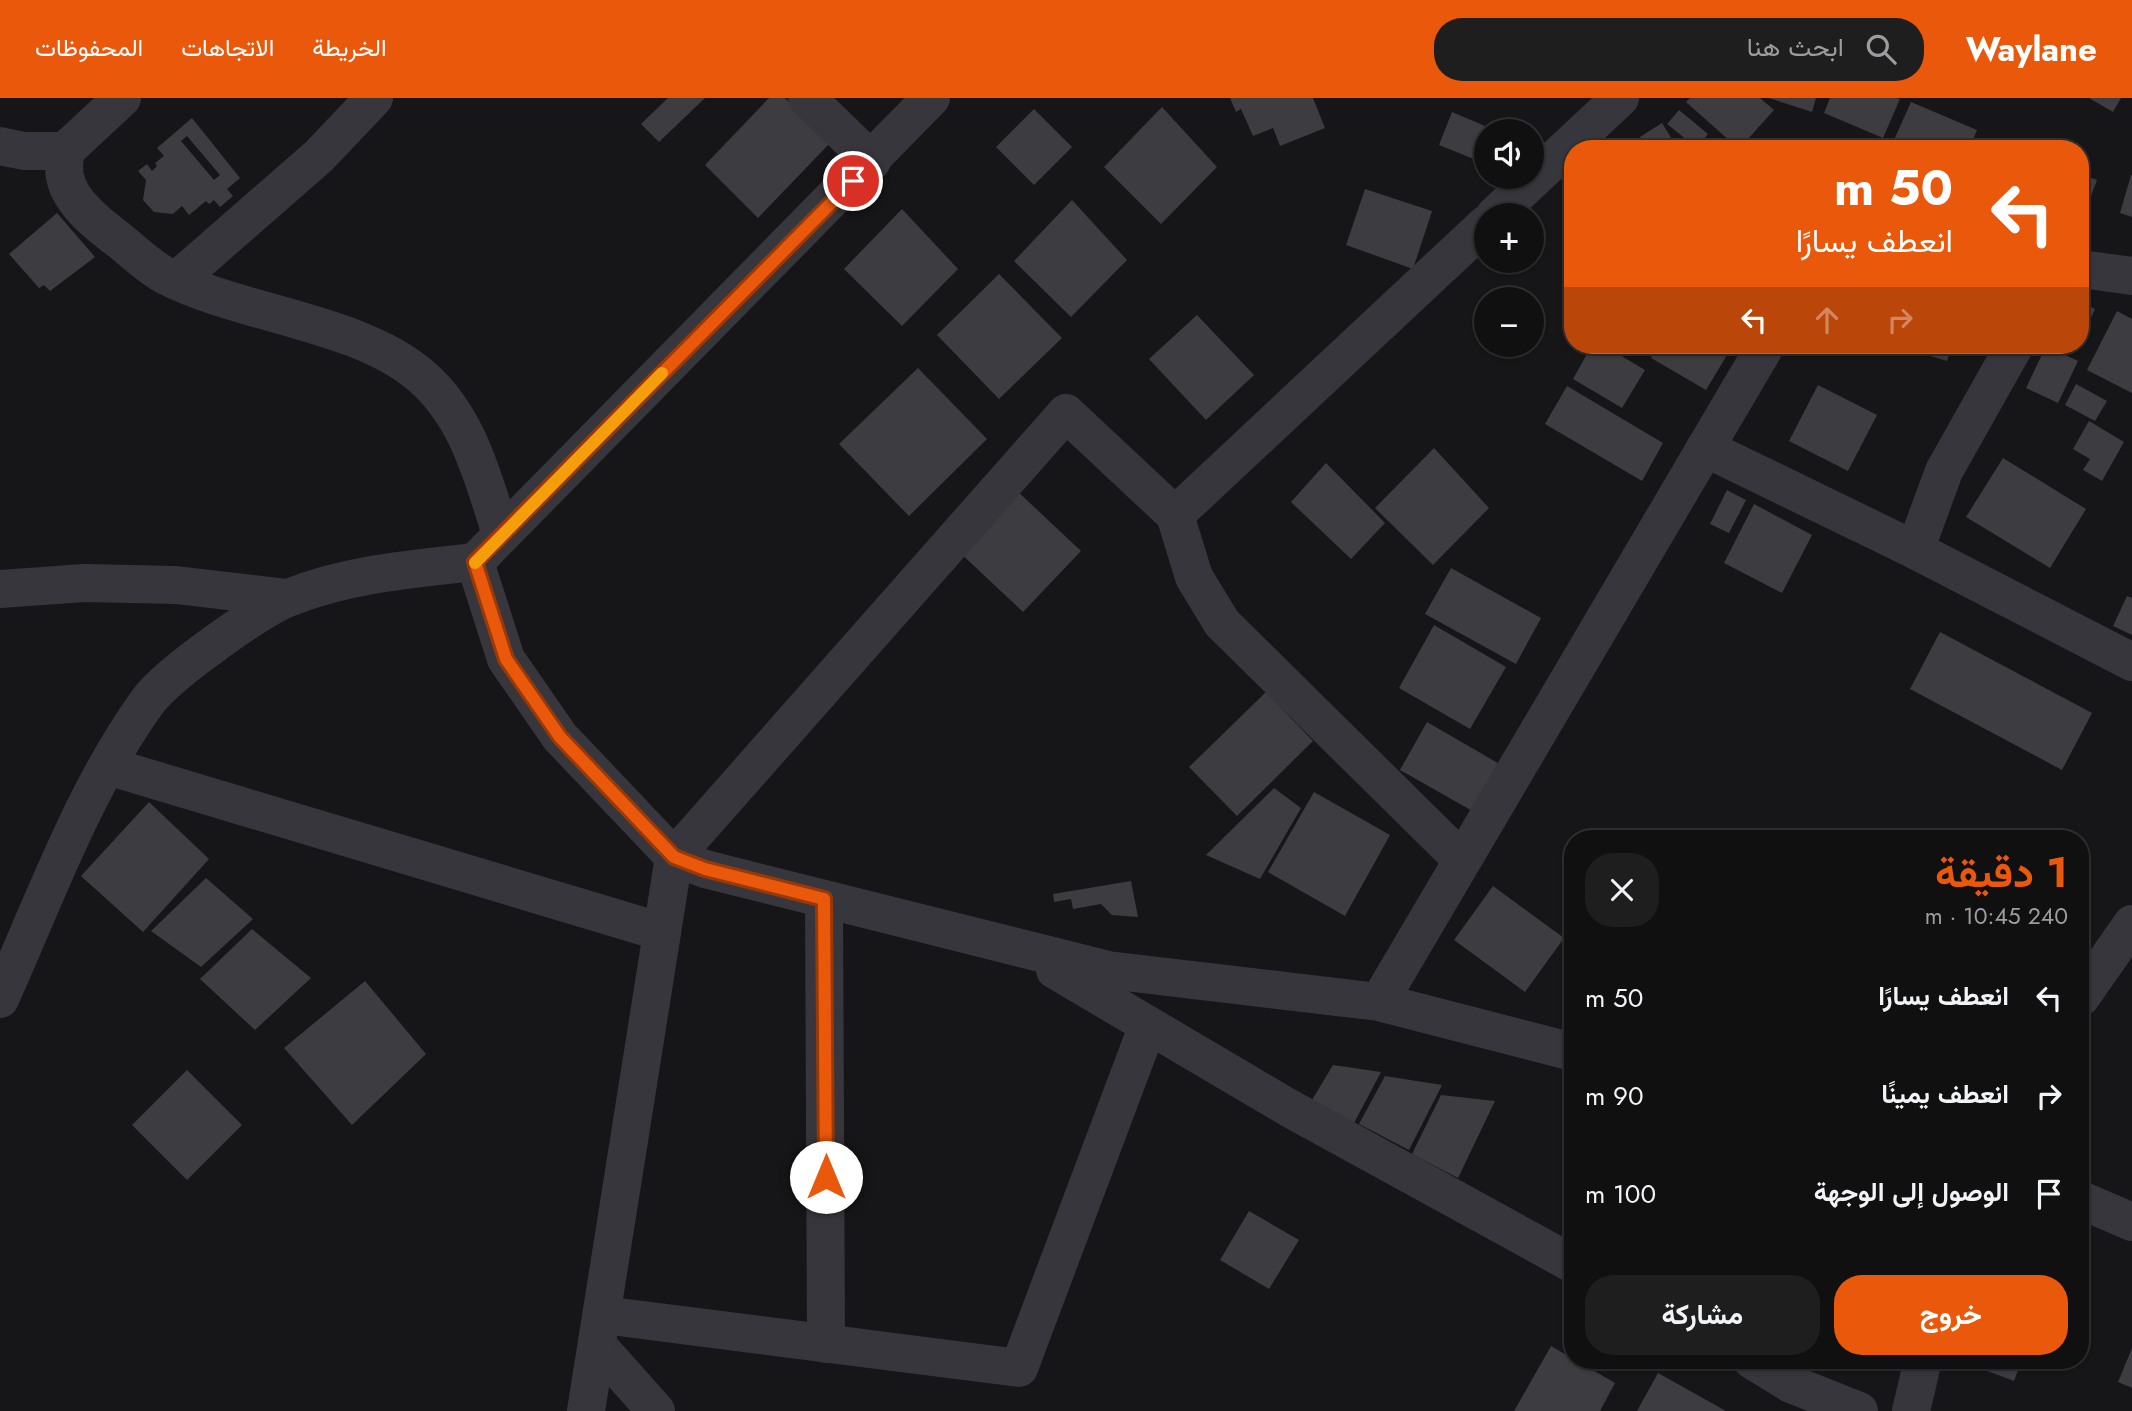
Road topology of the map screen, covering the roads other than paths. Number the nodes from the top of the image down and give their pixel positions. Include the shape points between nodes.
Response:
1 (122, 98) edge
2 (374, 98) edge
3 (807, 98) edge
4 (931, 98) edge
5 (1620, 98) edge
6 (1575, 140) edge
7 (0, 146) edge
8 (1564, 150) edge
9 (65, 151) junction
10 (872, 162) junction
11 (1508, 203) edge
12 (1474, 235) edge
13 (2089, 271) edge
14 (2132, 276) edge
15 (177, 280) junction
16 (1761, 354) edge
17 (2010, 354) edge
18 (1705, 448) junction
19 (1175, 515) junction
20 (501, 534) junction
21 (1915, 550) junction
22 (475, 562) junction
23 (0, 589) edge
24 (288, 598) junction
25 (2132, 663) edge
26 (108, 766) junction
27 (674, 857) junction
28 (1462, 860) junction
29 (824, 899) junction
30 (2132, 925) edge
31 (662, 932) junction
32 (1015, 946) junction
33 (2089, 986) edge
34 (1, 995) edge
35 (1379, 1002) junction
36 (1148, 1025) junction
37 (1564, 1050) edge
38 (2089, 1203) edge
39 (2132, 1222) edge
40 (1564, 1259) edge
41 (601, 1330) junction
42 (826, 1344) junction
43 (1767, 1369) edge
44 (1921, 1369) edge
45 (586, 1411) edge
46 (656, 1411) edge
47 (1859, 1411) edge
48 (1911, 1411) edge

1 - 9 street
2 - 15 street via 319,156
3 - 10 street
4 - 10 street
5 - 6 street
7 - 9 street
8 - 11 street
9 - 15 street via 65,177 74,199 109,233
10 - 20 street
12 - 19 street
13 - 14 street
15 - 20 street via 381,349 421,376 451,409 475,454
16 - 18 street
17 - 21 street via 1944,471
18 - 21 street
18 - 28 street
19 - 27 street via 1066,413
19 - 28 street via 1194,577 1222,623
20 - 22 street
21 - 25 street
22 - 24 street via 380,572
22 - 27 street via 506,659 560,737
23 - 24 street via 83,583 176,585
24 - 26 street via 220,639 150,699
26 - 31 street
26 - 34 street
27 - 29 street
27 - 31 street
28 - 35 street
29 - 32 street
29 - 42 street
30 - 33 street
31 - 41 street
32 - 35 street via 1108,970
32 - 36 street
35 - 37 street
36 - 40 street
36 - 42 street via 1019,1368
38 - 39 street
41 - 42 street
41 - 45 street
41 - 46 street
43 - 47 street via 1791,1384
44 - 48 street

